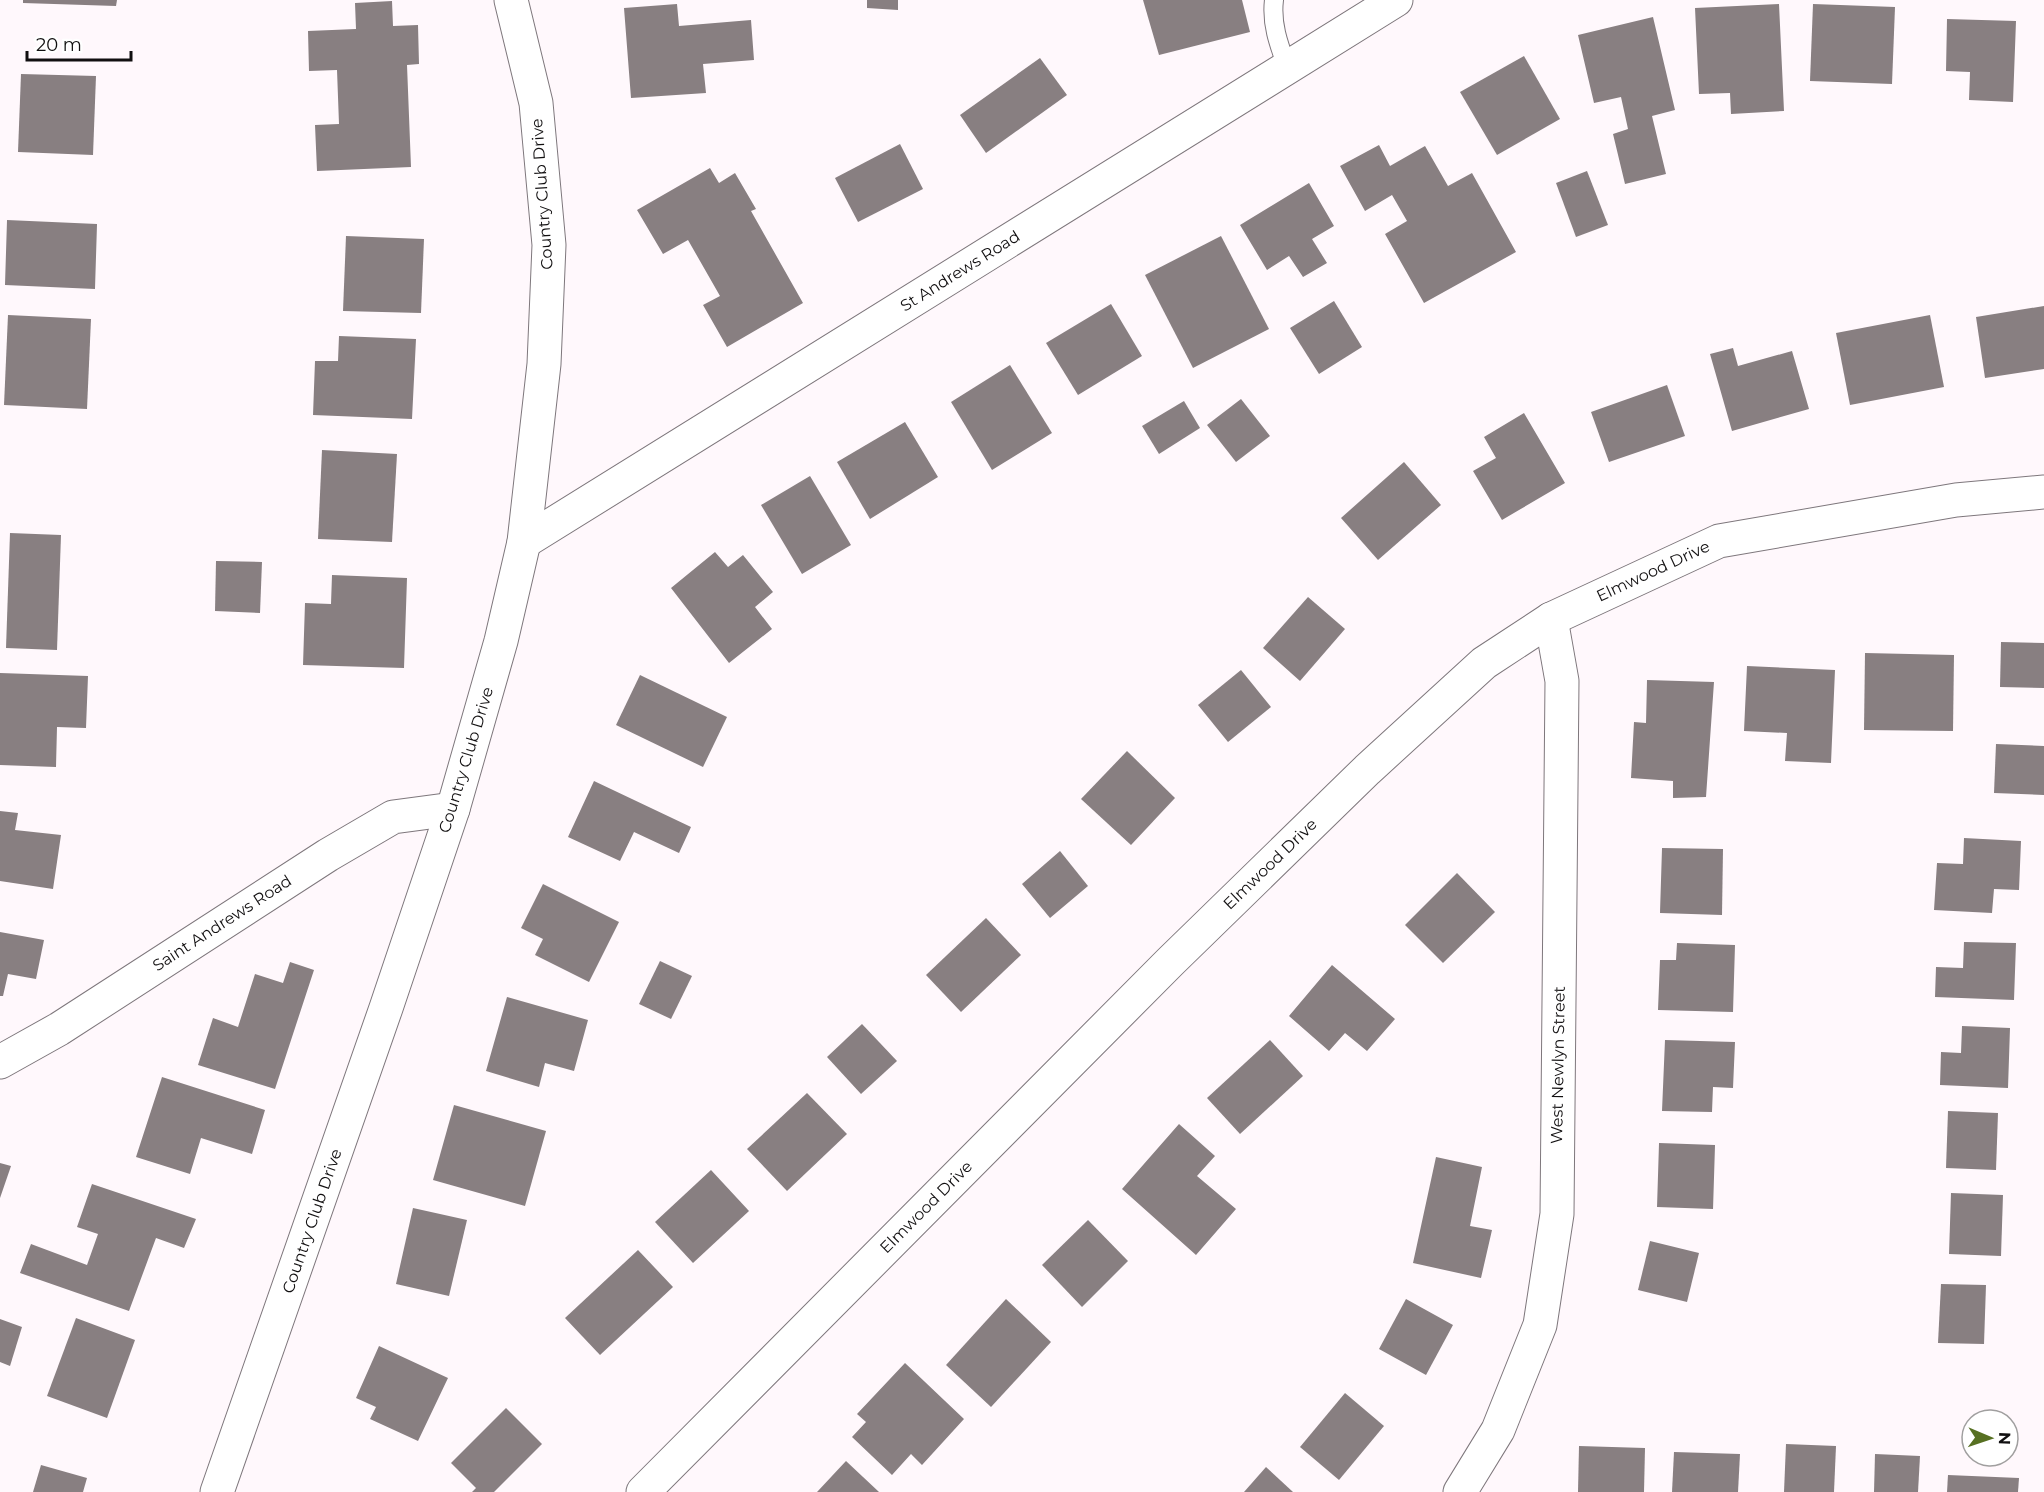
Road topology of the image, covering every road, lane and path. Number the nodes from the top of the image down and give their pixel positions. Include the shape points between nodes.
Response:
1 (511, 0) edge
2 (1274, 0) edge
3 (1396, 0) edge
4 (1287, 67) junction
5 (2044, 492) edge
6 (524, 542) junction
7 (1551, 619) junction
8 (453, 809) junction
9 (0, 1062) edge
10 (217, 1492) edge
11 (643, 1492) edge
12 (1460, 1492) edge

1 - 6 street, Country Club Drive via 536,102 549,245 544,364
2 - 4 lane via 1274,29
3 - 4 street, St Andrews Road
4 - 6 street, St Andrews Road
5 - 7 street, Elmwood Drive via 1956,500 1719,541
6 - 8 street, Country Club Drive via 501,641
7 - 11 street, Elmwood Drive via 1484,663 1367,770 1170,962
7 - 12 street, West Newlyn Street via 1563,681 1557,1214 1540,1325 1498,1430
8 - 9 street, Saint Andrews Road via 393,817 59,1029
8 - 10 street, Country Club Drive

